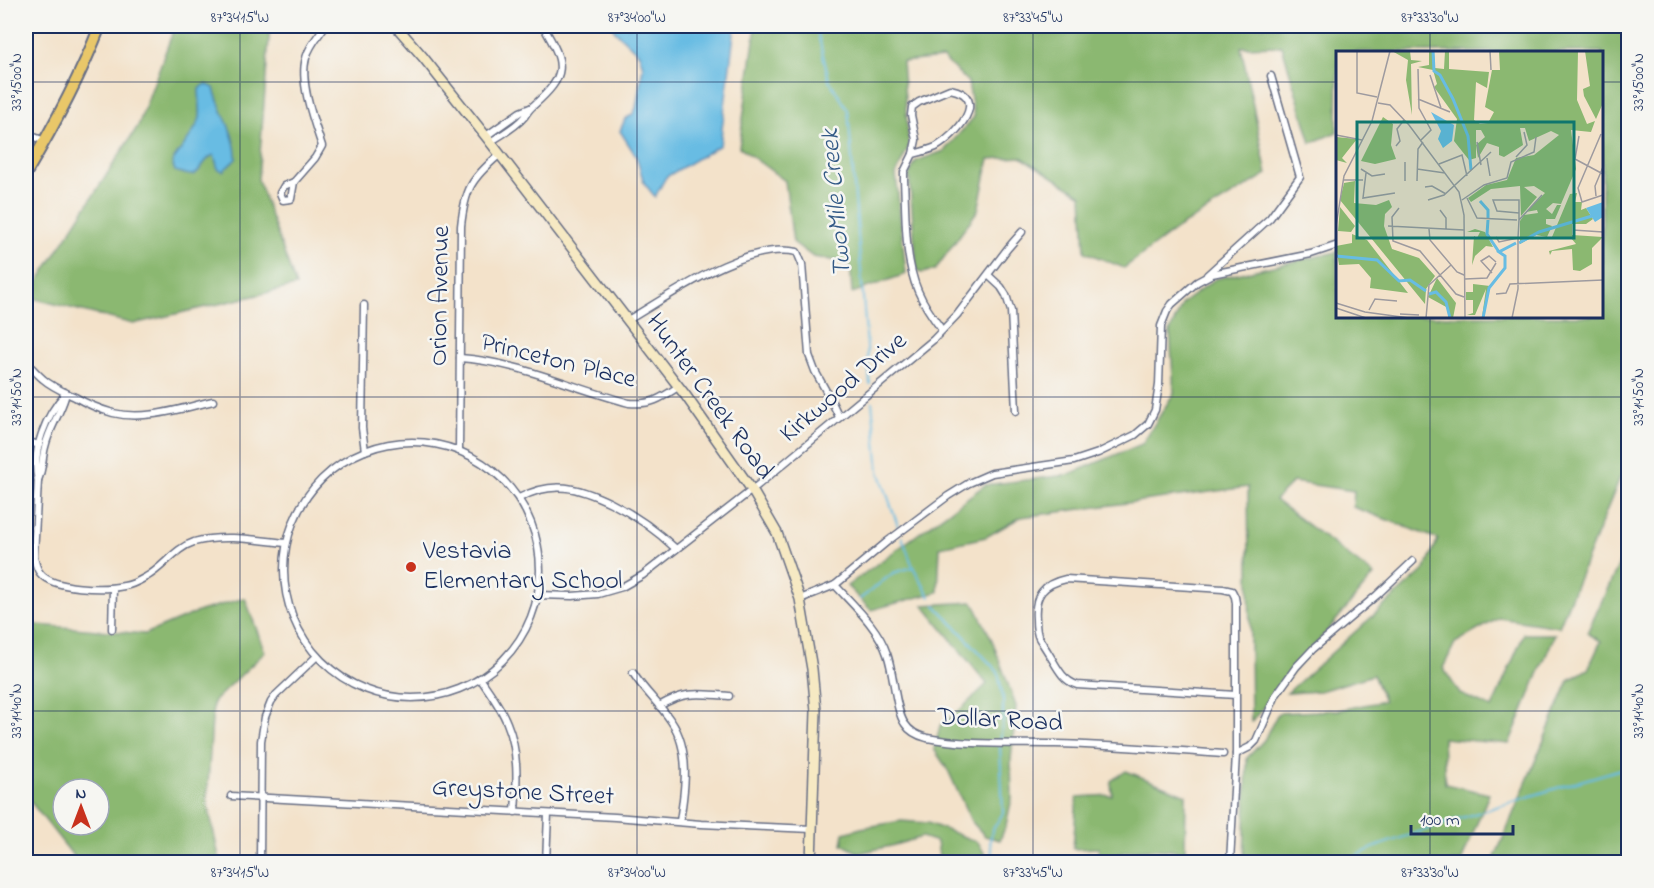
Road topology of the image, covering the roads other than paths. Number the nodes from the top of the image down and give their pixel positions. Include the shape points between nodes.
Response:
1 (100, 26) edge
2 (325, 26) edge
3 (396, 26) edge
4 (543, 26) edge
5 (1271, 76) dead end
6 (26, 134) edge
7 (488, 139) junction
8 (45, 141) junction
9 (913, 154) junction
10 (499, 155) junction
11 (26, 173) edge
12 (294, 182) dead end
13 (1022, 232) dead end
14 (1336, 246) edge
15 (988, 275) junction
16 (1204, 278) junction
17 (364, 305) dead end
18 (628, 320) junction
19 (942, 330) junction
20 (460, 358) junction
21 (27, 363) dead end
22 (678, 387) junction
23 (66, 393) junction
24 (213, 401) dead end
25 (1016, 411) dead end
26 (839, 417) junction
27 (26, 441) edge
28 (42, 446) junction
29 (365, 451) junction
30 (459, 451) junction
31 (752, 490) junction
32 (519, 498) junction
33 (286, 543) junction
34 (676, 549) junction
35 (1413, 561) dead end
36 (835, 585) junction
37 (113, 588) junction
38 (538, 595) junction
39 (800, 599) junction
40 (112, 629) dead end
41 (317, 656) junction
42 (633, 673) dead end
43 (480, 678) junction
44 (1236, 695) junction
45 (729, 696) dead end
46 (659, 706) junction
47 (1223, 754) dead end
48 (1236, 754) junction
49 (231, 796) dead end
50 (261, 797) junction
51 (515, 812) junction
52 (548, 814) junction
53 (680, 821) junction
54 (812, 829) junction
55 (260, 862) edge
56 (546, 862) edge
57 (812, 862) edge
58 (1230, 862) edge

1 - 8 main road
2 - 12 street via 304,65 306,90 322,146
3 - 7 main road, Hunter Creek Road
4 - 7 street via 557,52 558,76 550,91
5 - 16 street via 1300,177 1270,218
6 - 8 street
7 - 10 main road, Hunter Creek Road
8 - 11 main road
9 - 9 street via 935,147 961,125 969,111 965,96 950,89 912,107 916,140
9 - 19 street via 904,172 910,264 916,288
10 - 18 main road, Hunter Creek Road
10 - 20 street, Orion Avenue via 475,178 463,209
13 - 15 street, Kirkwood Drive
14 - 16 street
15 - 19 street, Kirkwood Drive
15 - 25 street via 1001,287 1011,311
16 - 36 street via 1172,304 1163,318 1158,393 1152,417 1142,430 1091,456 992,473 969,483
17 - 29 street
18 - 22 main road, Hunter Creek Road
18 - 26 street via 721,267 777,250 797,252 802,264 811,363
19 - 26 street, Kirkwood Drive
20 - 22 street, Princeton Place via 517,367 628,403 653,402
20 - 30 street, Orion Avenue
21 - 23 street via 43,380
22 - 31 main road, Hunter Creek Road
23 - 24 street via 91,406 131,415
23 - 28 street via 63,407
26 - 31 street, Kirkwood Drive
27 - 28 street
28 - 37 street via 35,469 38,481 34,548 39,573 62,585
29 - 30 street via 405,442 433,443
29 - 33 street via 337,466 314,487 297,513
30 - 32 street via 486,465
31 - 34 street, Kirkwood Drive
31 - 39 main road, Hunter Creek Road via 777,533
32 - 34 street via 548,487 574,488 635,515
32 - 38 street via 538,545
33 - 37 street via 226,538 194,542 147,577
33 - 41 street via 283,567 288,603 302,637
34 - 38 street, Kirkwood Drive via 643,575 614,590 581,596
35 - 48 street via 1301,661 1276,695 1256,741
36 - 39 street
36 - 47 street, Dollar Road via 874,629 887,652 901,717 918,735 975,742
37 - 40 street
38 - 43 street via 529,623 513,649
39 - 54 main road, Hunter Creek Road via 816,711
41 - 43 street via 358,686 394,697 433,696
41 - 50 street via 276,695 268,709 261,741
42 - 46 street
43 - 51 street via 501,709 513,740
44 - 44 street via 1236,603 1232,591 1066,579 1046,586 1040,594 1036,629 1060,674 1069,682
44 - 48 street
45 - 46 street via 691,693
46 - 53 street via 675,727 683,752
48 - 58 street
49 - 50 street, Greystone Street
50 - 51 street, Greystone Street
50 - 55 street
51 - 52 street, Greystone Street
52 - 53 street, Greystone Street
52 - 56 street
53 - 54 street, Greystone Street
54 - 57 main road, Hunter Creek Road

